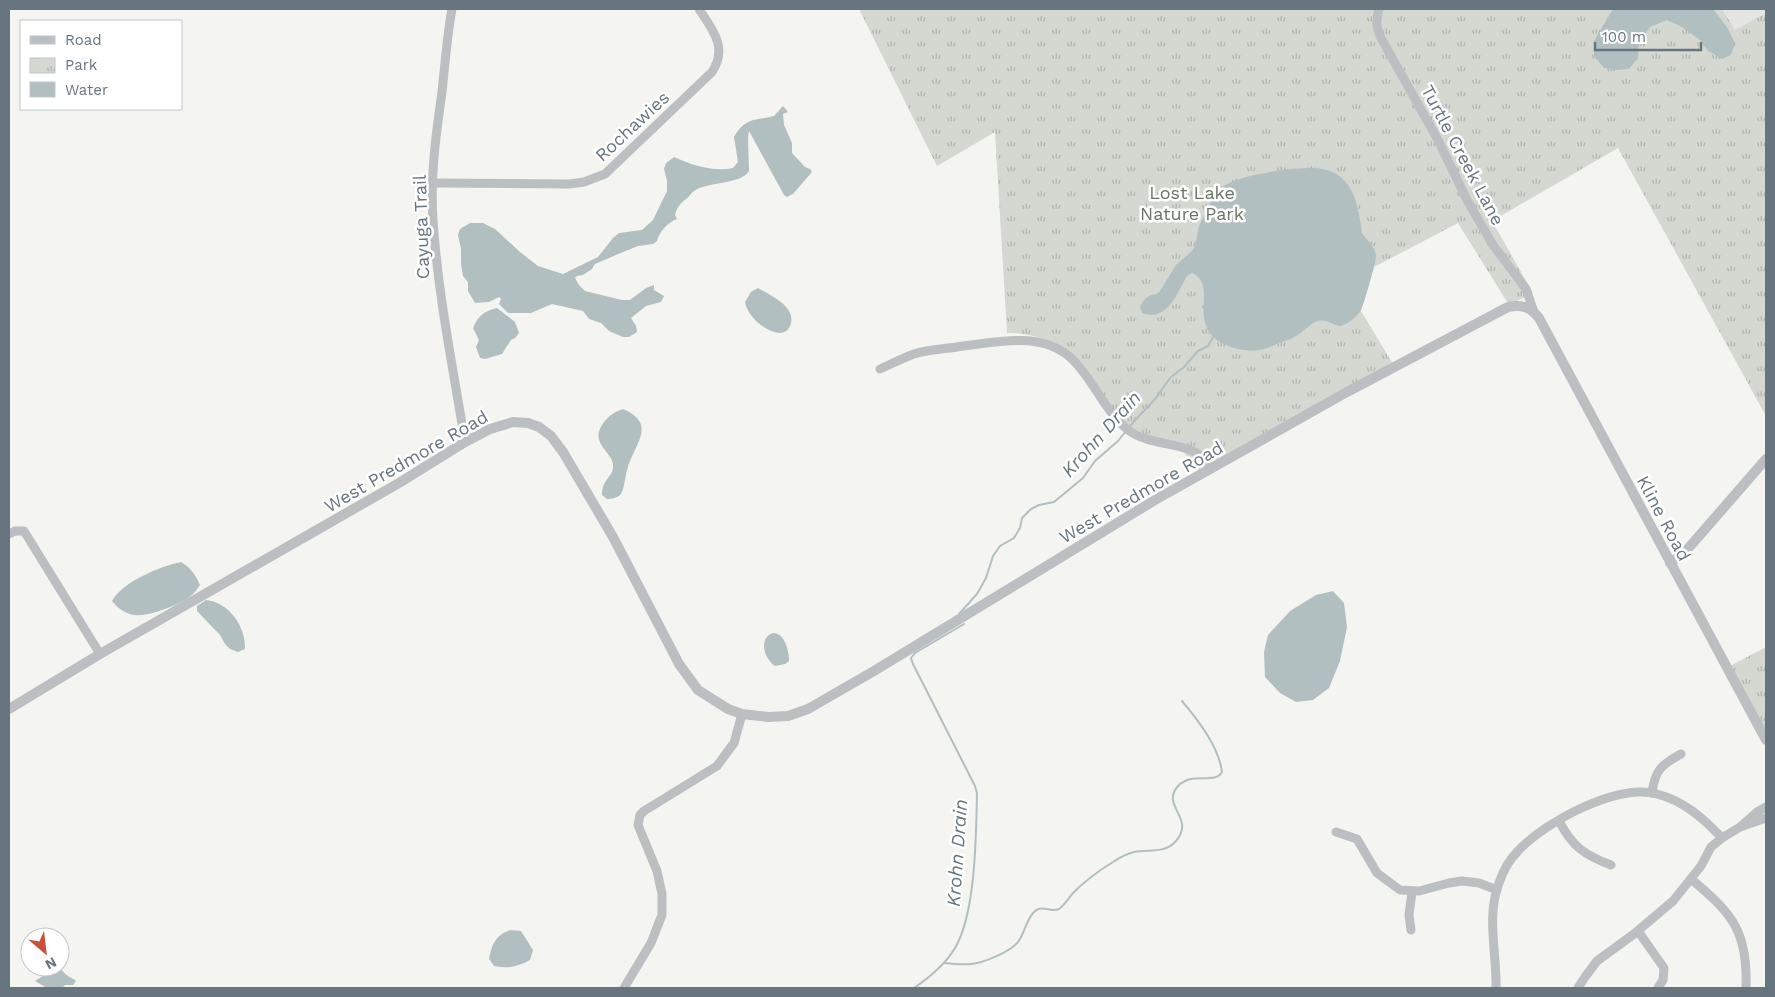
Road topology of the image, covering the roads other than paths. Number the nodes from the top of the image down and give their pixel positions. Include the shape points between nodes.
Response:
1 (452, 9) edge
2 (699, 9) edge
3 (1379, 9) edge
4 (433, 183) junction
5 (1534, 312) junction
6 (880, 369) dead end
7 (465, 442) junction
8 (1766, 459) edge
9 (1211, 469) junction
10 (9, 534) edge
11 (1670, 563) junction
12 (100, 654) junction
13 (9, 710) edge
14 (742, 714) junction
15 (1766, 740) edge
16 (1681, 754) dead end
17 (1652, 793) junction
18 (1766, 807) edge
19 (1766, 818) edge
20 (1559, 821) junction
21 (1740, 827) junction
22 (1336, 832) dead end
23 (1722, 838) junction
24 (1611, 865) dead end
25 (1691, 879) junction
26 (1497, 890) junction
27 (1412, 892) junction
28 (1411, 930) dead end
29 (1638, 931) junction
30 (624, 988) edge
31 (1496, 988) edge
32 (1578, 988) edge
33 (1658, 988) edge
34 (1746, 988) edge

1 - 4 street, Cayuga Trail
2 - 4 street, Rochawies via 713,30 718,45 717,65 605,174 569,184
3 - 5 street, Turtle Creek Lane via 1376,19 1380,38 1493,245 1526,289
4 - 7 street, Cayuga Trail via 432,218 439,284
5 - 9 street, West Predmore Road via 1524,305 1508,307
5 - 11 street, Kline Road
6 - 9 street via 914,354 933,350 1019,340 1052,345 1082,369 1118,421 1128,430 1158,443 1186,448 1202,456
7 - 12 street, West Predmore Road
7 - 14 street, West Predmore Road via 513,422 539,427 551,436 567,457 613,537 679,664 698,690
8 - 11 street via 1686,551
9 - 14 street, West Predmore Road via 808,709 788,716
10 - 12 street via 24,531
11 - 15 street, Kline Road
12 - 13 street, West Predmore Road
14 - 30 street via 734,743 717,766 640,815 639,831 657,871 662,915 651,943
16 - 17 street via 1668,760 1657,771
17 - 20 street via 1638,792 1603,799
17 - 23 street via 1695,811
18 - 21 street
19 - 21 street
20 - 24 street via 1573,844
20 - 26 street via 1518,851 1506,866
21 - 23 street
22 - 27 street via 1358,839 1384,880 1400,890
23 - 25 street via 1711,847
25 - 29 street via 1673,901
25 - 34 street via 1723,908 1741,938 1746,958
26 - 27 street via 1462,881
26 - 31 street via 1492,916
27 - 28 street
29 - 32 street via 1597,961
29 - 33 street via 1664,968

